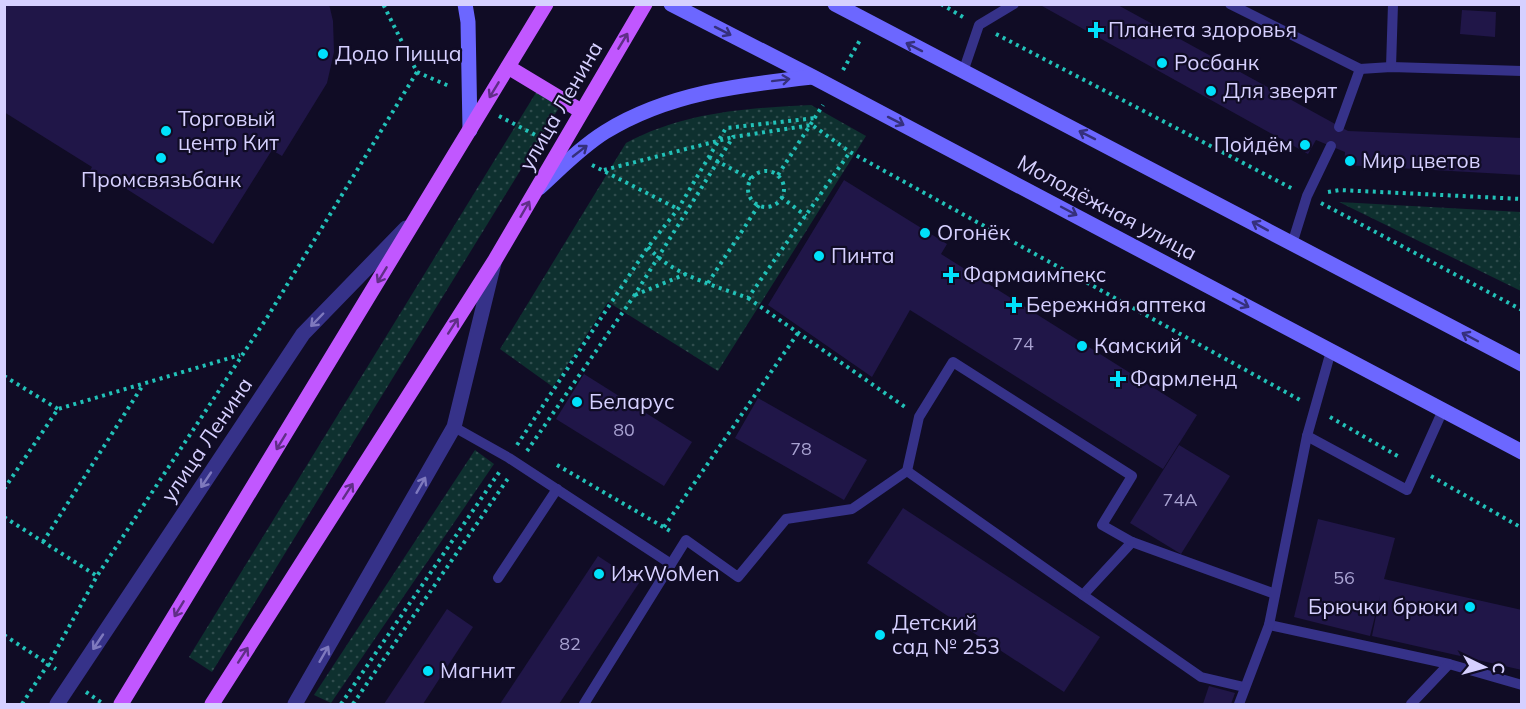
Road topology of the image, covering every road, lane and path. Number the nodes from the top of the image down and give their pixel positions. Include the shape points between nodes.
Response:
1 (383, 4) edge
2 (465, 4) edge
3 (546, 4) edge
4 (645, 4) edge
5 (671, 4) edge
6 (835, 4) edge
7 (853, 4) edge
8 (941, 4) edge
9 (1014, 4) edge
10 (1230, 4) edge
11 (1393, 4) edge
12 (861, 19) junction
13 (979, 25) junction
14 (508, 67) junction
15 (1391, 67) junction
16 (1360, 69) junction
17 (1521, 71) edge
18 (963, 72) junction
19 (813, 76) junction
20 (581, 111) junction
21 (816, 118) dead end
22 (812, 125) junction
23 (1340, 127) dead end
24 (470, 130) junction
25 (733, 136) junction
26 (719, 140) junction
27 (1330, 146) dead end
28 (850, 152) junction
29 (709, 157) junction
30 (719, 163) junction
31 (603, 171) dead end
32 (778, 175) junction
33 (751, 179) junction
34 (536, 190) junction
35 (1340, 190) dead end
36 (1307, 196) junction
37 (781, 197) junction
38 (1521, 199) edge
39 (759, 205) junction
40 (806, 216) junction
41 (417, 218) junction
42 (1292, 244) junction
43 (648, 247) junction
44 (658, 258) junction
45 (495, 260) junction
46 (686, 274) junction
47 (708, 283) junction
48 (634, 296) junction
49 (748, 298) junction
50 (1521, 310) edge
51 (798, 333) junction
52 (1331, 351) junction
53 (241, 355) junction
54 (1521, 364) edge
55 (4, 376) edge
56 (143, 384) junction
57 (1314, 407) junction
58 (58, 410) junction
59 (1443, 410) junction
60 (919, 417) junction
61 (454, 427) junction
62 (1307, 436) junction
63 (519, 443) junction
64 (529, 449) junction
65 (1521, 452) edge
66 (538, 454) dead end
67 (548, 460) dead end
68 (513, 461) junction
69 (1418, 468) junction
70 (907, 471) junction
71 (4, 489) edge
72 (557, 489) junction
73 (4, 517) edge
74 (664, 527) junction
75 (1521, 528) edge
76 (686, 540) junction
77 (44, 542) junction
78 (1132, 542) junction
79 (671, 564) junction
80 (97, 576) junction
81 (498, 578) dead end
82 (1275, 594) junction
83 (1083, 595) junction
84 (1269, 625) junction
85 (4, 635) edge
86 (49, 663) junction
87 (1449, 664) junction
88 (1521, 685) edge
89 (1244, 687) junction
90 (22, 705) edge
91 (57, 705) edge
92 (121, 705) edge
93 (212, 705) edge
94 (295, 705) edge
95 (341, 705) edge
96 (353, 705) edge
97 (584, 705) edge
98 (1239, 705) edge
99 (1411, 705) edge

1 - 53 path via 417,72
2 - 24 main road
3 - 14 main road, улица Ленина
20 -> 4 main road, улица Ленина
5 -> 19 main road, Молодёжная улица
6 - 12 main road
7 - 12 main road
8 - 13 path
9 - 13 lane
10 - 16 lane
11 - 15 lane
18 -> 12 main road
13 - 18 lane
13 - 36 path
14 - 20 main road
14 -> 24 main road, улица Ленина
15 - 16 lane
15 - 17 lane
16 - 23 lane
42 -> 18 main road
34 -> 19 main road via 605,132 656,106 725,87
19 -> 52 main road, Молодёжная улица
20 - 34 main road, улица Ленина
21 - 26 path via 726,128
22 - 25 path
22 - 28 path
22 - 32 path
24 - 41 main road, улица Ленина
25 - 26 path
25 - 30 path
26 - 29 path
26 - 31 path
27 - 36 lane
28 - 40 path
28 - 57 path
29 - 30 path
29 - 43 path via 678,209
30 - 33 path
30 - 44 path
32 - 33 path via 766,170
32 - 37 path via 784,185
33 - 39 path via 748,194
45 -> 34 main road, улица Ленина
35 - 38 path
36 - 42 lane
36 - 50 path
37 - 39 path via 770,207
37 - 40 path
39 - 47 path
40 - 49 path
41 -> 91 street, улица Ленина via 303,334
41 -> 92 main road, улица Ленина
54 -> 42 main road
43 - 44 path
43 - 63 path
44 - 46 path
44 - 48 path
45 - 61 street, улица Ленина
93 -> 45 main road, улица Ленина
46 - 47 path
46 - 48 path
47 - 49 path
48 - 64 path
49 - 51 path
51 - 60 path
51 - 74 path
52 - 57 lane
52 - 59 main road, Молодёжная улица
53 - 56 path
53 - 80 path
55 - 58 path
56 - 58 path
56 - 77 path
57 - 62 lane
57 - 69 path
58 - 71 path
59 - 65 main road, Молодёжная улица
59 - 69 lane
60 - 70 lane
60 - 78 lane via 953,362 1132,476 1102,525
61 - 68 lane
94 -> 61 street, улица Ленина
62 - 69 lane via 1407,490
62 - 82 lane
63 - 64 path
63 - 68 path
64 - 66 path
64 - 68 path
67 - 74 path
68 - 72 lane
68 - 95 path
68 - 96 path
69 - 75 path
70 - 76 lane via 852,509 786,519 738,576
70 - 83 lane
72 - 79 lane
72 - 81 lane
73 - 77 path
74 - 76 path
76 - 79 lane
77 - 80 path
78 - 82 lane
78 - 83 lane
79 - 97 lane
80 - 86 path
82 - 84 lane
83 - 89 lane via 1201,677
84 - 87 lane
84 - 89 lane
85 - 86 path
86 - 90 path
87 - 88 lane
87 - 99 lane
89 - 98 lane

